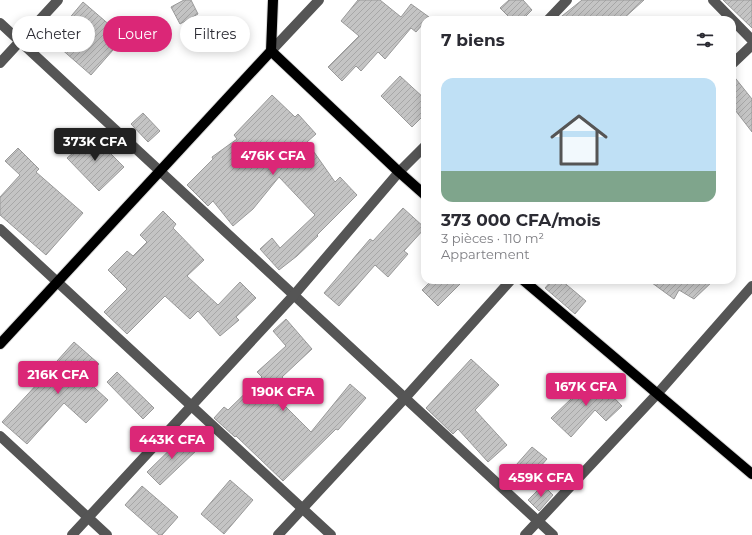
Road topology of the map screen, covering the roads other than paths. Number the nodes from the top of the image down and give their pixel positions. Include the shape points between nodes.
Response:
1 (58, 0) edge
2 (272, 0) edge
3 (319, 0) edge
4 (567, 0) edge
5 (713, 0) edge
6 (43, 16) edge
7 (552, 16) edge
8 (729, 16) edge
9 (0, 23) edge
10 (736, 24) edge
11 (12, 34) edge
12 (752, 40) edge
13 (752, 45) edge
14 (12, 50) edge
15 (271, 51) junction
16 (32, 52) edge
17 (736, 60) edge
18 (0, 63) edge
19 (421, 150) edge
20 (160, 171) junction
21 (399, 172) junction
22 (421, 191) edge
23 (0, 228) edge
24 (58, 282) junction
25 (507, 284) edge
26 (528, 284) edge
27 (752, 286) edge
28 (294, 295) junction
29 (0, 344) edge
30 (658, 393) junction
31 (405, 398) junction
32 (191, 406) junction
33 (0, 436) edge
34 (752, 474) edge
35 (302, 509) junction
36 (88, 518) junction
37 (538, 521) junction
38 (72, 535) edge
39 (107, 535) edge
40 (278, 535) edge
41 (331, 535) edge
42 (526, 535) edge
43 (553, 535) edge

1 - 6 street
2 - 15 main road
3 - 15 street
4 - 7 street
5 - 8 street
9 - 11 street
10 - 12 street
13 - 17 street
14 - 18 street
15 - 20 main road
15 - 21 main road
16 - 20 street
19 - 21 street
20 - 24 main road
20 - 28 street
21 - 22 main road
21 - 28 street
23 - 24 street
24 - 29 main road
24 - 32 street
25 - 31 street
26 - 30 main road
27 - 30 street
28 - 31 street
28 - 32 street
30 - 34 main road
30 - 37 street
31 - 35 street
31 - 37 street
32 - 35 street
32 - 36 street
33 - 36 street
35 - 40 street
35 - 41 street
36 - 38 street
36 - 39 street
37 - 42 street
37 - 43 street

